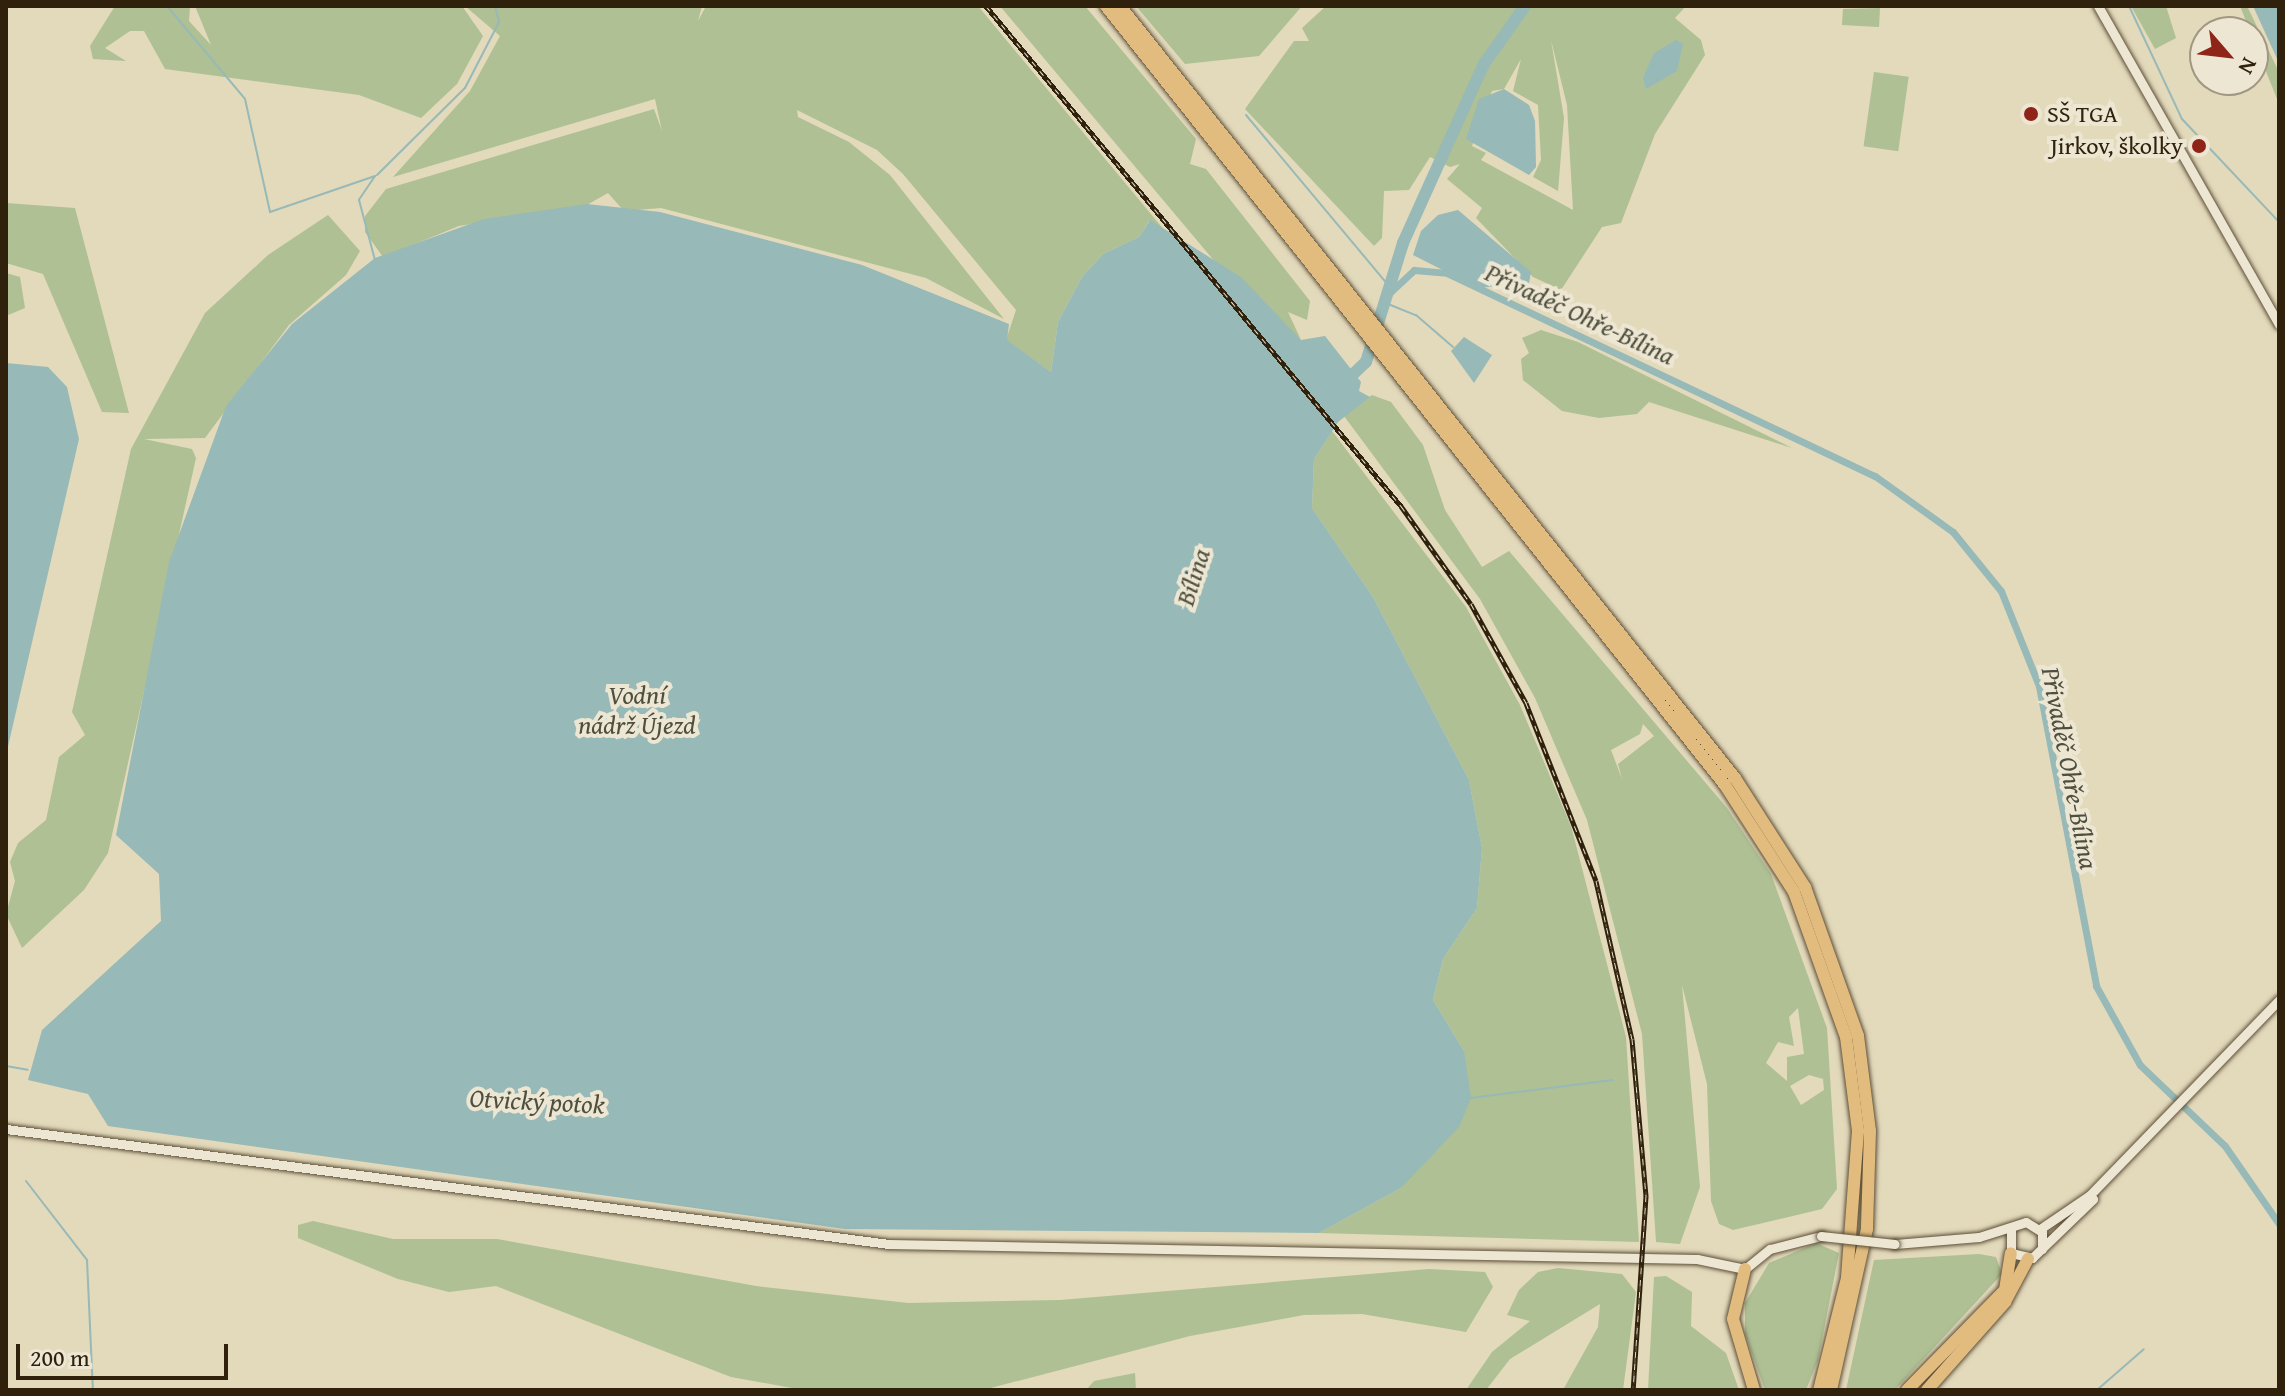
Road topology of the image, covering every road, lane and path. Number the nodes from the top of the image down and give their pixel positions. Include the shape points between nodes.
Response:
1 (1106, 6) edge
2 (1120, 6) edge
3 (2098, 6) edge
4 (2279, 324) edge
5 (2279, 1000) edge
6 (6, 1129) edge
7 (2133, 1150) junction
8 (2011, 1228) junction
9 (2040, 1229) junction
10 (1979, 1237) junction
11 (2008, 1248) junction
12 (2042, 1249) junction
13 (2028, 1259) junction
14 (1745, 1269) junction
15 (1836, 1357) junction
16 (1754, 1390) edge
17 (1817, 1390) edge
18 (1833, 1390) edge
19 (1907, 1390) edge
20 (1927, 1390) edge

1 - 15 highway via 1725,785 1775,857 1811,929 1846,1037 1858,1131 1855,1223
2 - 15 highway via 1735,778 1823,926 1858,1036 1870,1131 1867,1229
3 - 4 street
5 - 7 street
6 - 14 street via 889,1244 1697,1259
7 - 9 street via 2070,1213
7 - 12 street
8 - 9 street via 2026,1222
8 - 10 street
8 - 11 street
9 - 12 street
10 - 11 street
10 - 14 street, bridge via 1895,1244 1821,1236 1770,1249
11 - 13 street
11 - 19 highway via 2005,1290
12 - 13 street
13 - 20 highway via 2005,1302
14 - 16 highway via 1733,1319
15 - 17 highway
15 - 18 highway

